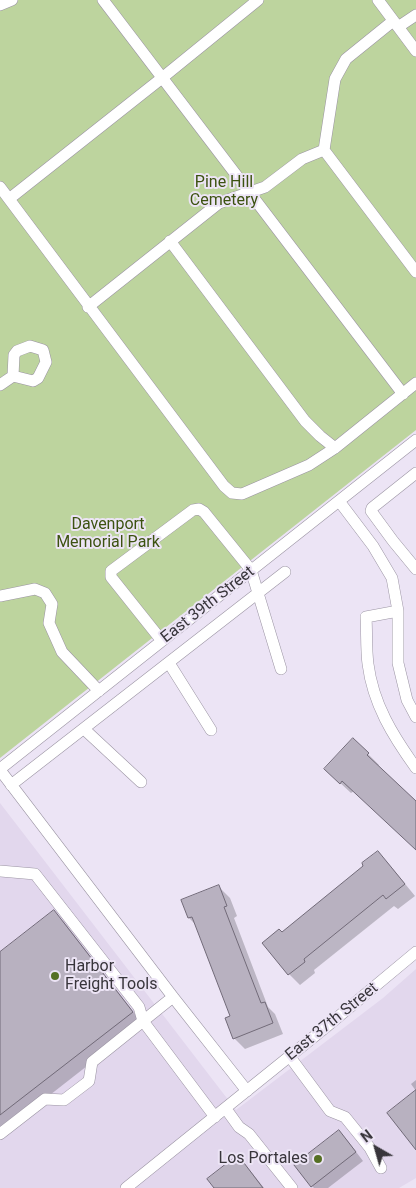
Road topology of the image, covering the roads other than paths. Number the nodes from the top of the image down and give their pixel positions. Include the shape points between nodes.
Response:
1 (12, 0) edge
2 (103, 0) edge
3 (258, 0) edge
4 (378, 0) edge
5 (0, 5) edge
6 (416, 14) edge
7 (396, 24) junction
8 (416, 51) edge
9 (162, 78) junction
10 (324, 150) junction
11 (0, 187) edge
12 (249, 192) junction
13 (9, 199) junction
14 (170, 241) junction
15 (416, 272) edge
16 (88, 307) junction
17 (13, 376) dead end
18 (416, 382) edge
19 (0, 385) edge
20 (403, 394) junction
21 (416, 440) edge
22 (335, 448) junction
23 (416, 473) edge
24 (339, 500) junction
25 (393, 541) junction
26 (377, 553) junction
27 (416, 569) edge
28 (251, 570) junction
29 (285, 572) dead end
30 (258, 593) junction
31 (0, 596) edge
32 (398, 611) junction
33 (162, 641) junction
34 (169, 663) junction
35 (281, 669) dead end
36 (98, 691) junction
37 (416, 717) edge
38 (84, 729) junction
39 (212, 730) dead end
40 (416, 768) edge
41 (0, 770) edge
42 (141, 782) dead end
43 (12, 785) junction
44 (0, 871) edge
45 (416, 952) edge
46 (173, 997) junction
47 (143, 1021) junction
48 (290, 1057) junction
49 (247, 1091) junction
50 (226, 1109) junction
51 (215, 1117) junction
52 (0, 1134) edge
53 (382, 1168) dead end
54 (138, 1178) junction
55 (126, 1188) edge
56 (146, 1188) edge
57 (292, 1188) edge

1 - 5 street
2 - 9 street
3 - 9 street
4 - 7 street
6 - 7 street
7 - 8 street
7 - 10 street via 346,59 335,79
9 - 12 street
9 - 13 street
10 - 12 street via 302,159 265,187
10 - 15 street
11 - 13 street
12 - 14 street via 220,203
12 - 20 street
13 - 16 street
14 - 16 street
14 - 22 street via 305,421
16 - 22 street via 232,493 242,494 309,465
17 - 19 street
18 - 20 street
20 - 22 street
21 - 24 street, East 39th Street
23 - 25 street via 372,508
24 - 26 street
24 - 28 street, East 39th Street
25 - 26 street
25 - 27 street
26 - 32 street via 392,578
28 - 30 street
28 - 33 street, East 39th Street
28 - 33 street via 199,508 112,571 111,577
29 - 30 street
30 - 34 street
30 - 35 street
31 - 36 street via 35,589 46,593 52,604 49,623 62,652
32 - 37 street via 398,663 407,700
32 - 40 street via 366,618 368,664 375,697 385,720
33 - 36 street, East 39th Street
34 - 38 street
34 - 39 street
36 - 41 street, East 39th Street
38 - 42 street
38 - 43 street
41 - 43 street
43 - 46 street
44 - 47 street via 35,874 139,1007
45 - 48 street, East 37th Street
46 - 47 street
46 - 49 street
47 - 51 street
47 - 52 street via 92,1062 88,1080 64,1100 45,1099
48 - 49 street, East 37th Street
48 - 53 street via 330,1111 345,1117
49 - 50 street, East 37th Street
50 - 51 street, East 37th Street
50 - 57 street
51 - 54 street, East 37th Street
54 - 55 street, East 37th Street
54 - 56 street

